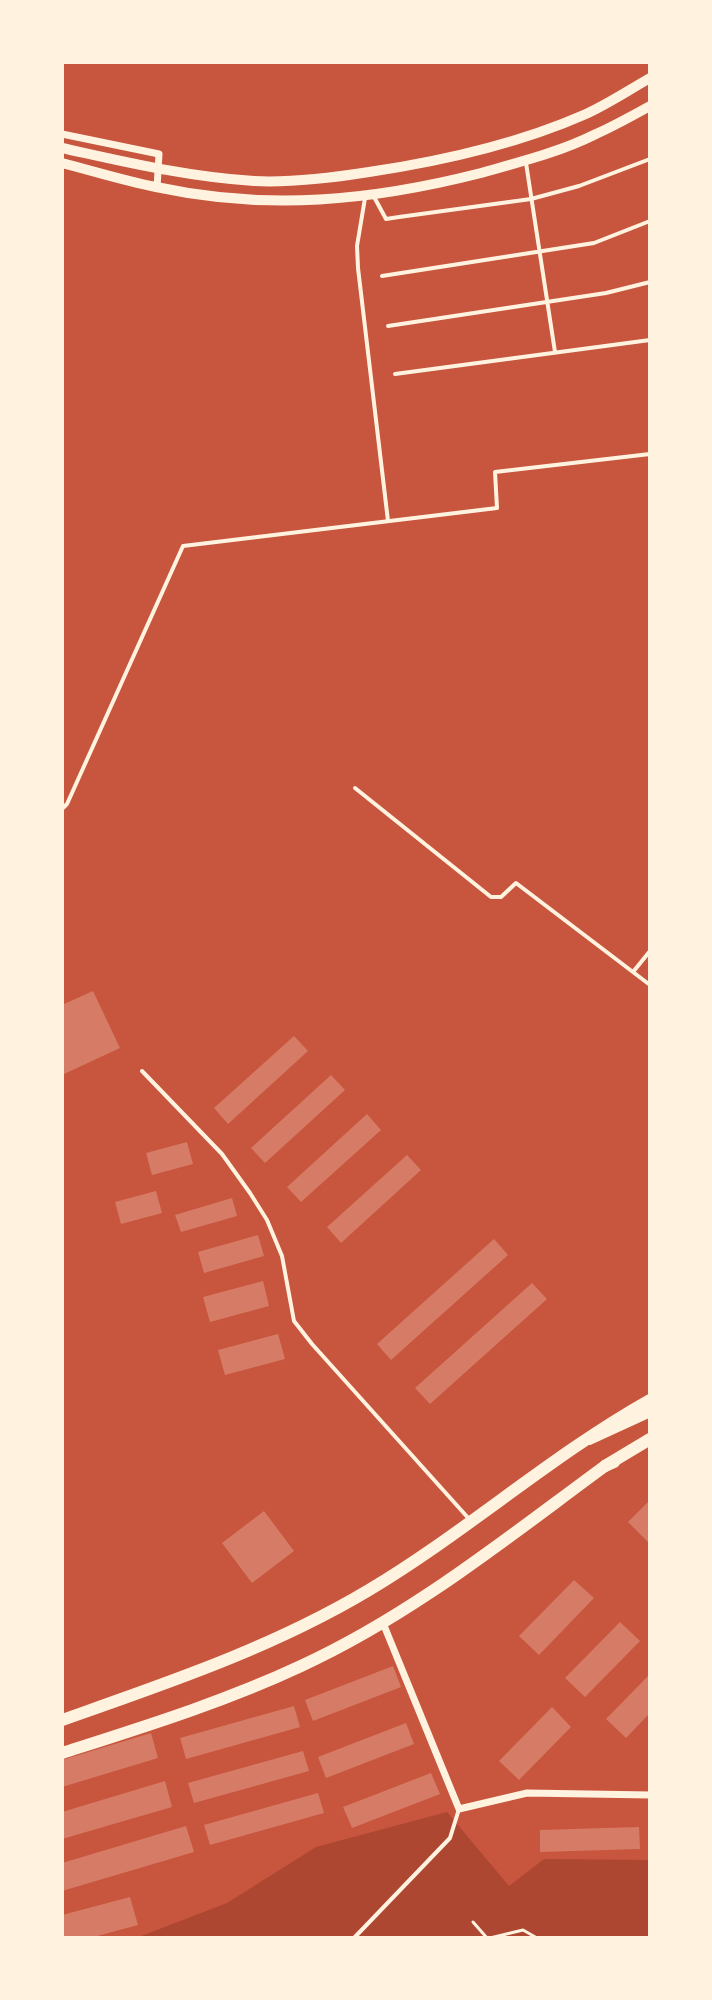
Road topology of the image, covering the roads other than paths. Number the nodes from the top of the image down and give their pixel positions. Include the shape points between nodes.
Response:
1 (650, 78) edge
2 (650, 106) edge
3 (62, 134) edge
4 (62, 148) edge
5 (650, 159) edge
6 (526, 161) junction
7 (62, 163) edge
8 (158, 170) junction
9 (157, 188) junction
10 (369, 196) junction
11 (531, 199) junction
12 (650, 221) edge
13 (540, 252) junction
14 (382, 276) dead end
15 (650, 282) edge
16 (547, 301) junction
17 (388, 326) dead end
18 (650, 340) edge
19 (555, 352) junction
20 (395, 374) dead end
21 (650, 454) edge
22 (388, 521) junction
23 (355, 788) dead end
24 (62, 809) edge
25 (650, 951) edge
26 (633, 972) junction
27 (650, 985) edge
28 (142, 1071) dead end
29 (650, 1400) edge
30 (650, 1411) edge
31 (589, 1439) junction
32 (650, 1439) edge
33 (650, 1447) edge
34 (605, 1466) junction
35 (472, 1522) junction
36 (383, 1623) junction
37 (62, 1720) edge
38 (62, 1753) edge
39 (650, 1795) edge
40 (459, 1809) junction
41 (354, 1938) edge

1 - 8 main road via 588,113 525,137 415,165 322,179 256,181
2 - 6 main road
3 - 8 street via 159,154
4 - 8 main road
5 - 11 lane
6 - 10 main road
6 - 11 lane
7 - 9 main road
8 - 9 street
9 - 10 main road via 285,201
10 - 11 lane via 386,219
10 - 22 lane via 357,246 358,268
11 - 13 lane
12 - 13 lane via 594,243
13 - 14 lane
13 - 16 lane
15 - 16 lane
16 - 17 lane
16 - 19 lane
18 - 19 lane
19 - 20 lane
21 - 22 lane via 495,472 497,508
22 - 24 lane via 183,546
23 - 26 lane via 491,897 501,897 516,883
25 - 26 lane
26 - 27 lane
28 - 35 lane via 222,1154 267,1220 282,1256 294,1321
29 - 31 main road
30 - 31 main road
31 - 35 main road
32 - 34 main road
33 - 34 main road
34 - 36 main road
35 - 37 main road via 294,1631 206,1670
36 - 38 main road via 214,1703
36 - 40 street
39 - 40 street via 527,1793
40 - 41 lane via 450,1838

